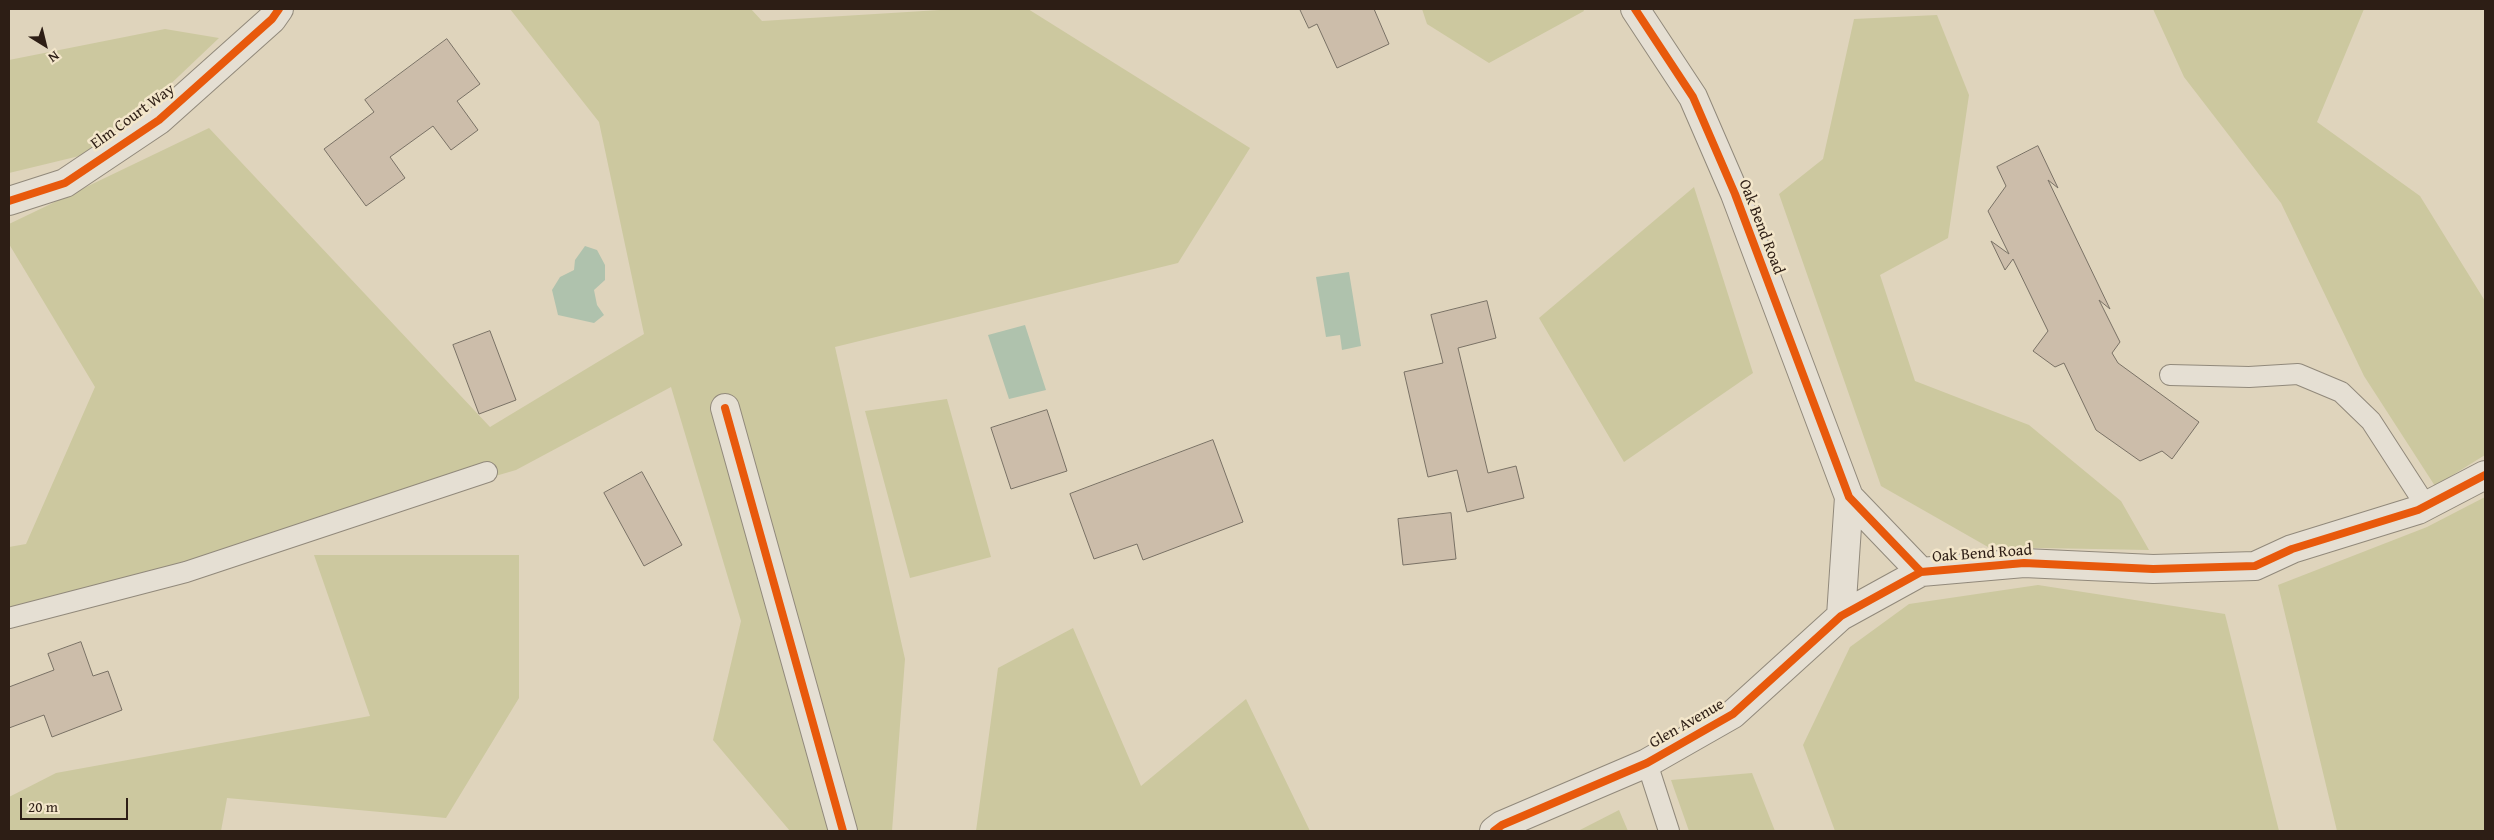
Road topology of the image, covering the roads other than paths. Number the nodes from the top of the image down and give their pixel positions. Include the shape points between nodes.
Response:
1 (279, 9) edge
2 (1635, 9) edge
3 (9, 201) edge
4 (2170, 375) dead end
5 (724, 408) dead end
6 (487, 472) dead end
7 (2485, 474) edge
8 (1849, 497) junction
9 (2426, 506) junction
10 (1921, 572) junction
11 (1840, 616) junction
12 (9, 618) edge
13 (1647, 763) junction
14 (843, 831) edge
15 (1494, 831) edge
16 (1669, 831) edge

1 - 3 street, Elm Court Way via 272,19 159,120 65,183
2 - 8 street, Oak Bend Road via 1693,97 1735,194
4 - 9 lane via 2249,377 2298,374 2341,392 2371,421
5 - 14 street
6 - 12 lane via 186,572
7 - 9 street, Oak Bend Road
8 - 10 street, Oak Bend Road
8 - 11 street
9 - 10 street, Oak Bend Road via 2292,549 2255,566 2153,569 2024,563
10 - 11 street, Glen Avenue
11 - 13 street, Glen Avenue via 1733,714
13 - 15 street, Glen Avenue
13 - 16 lane

